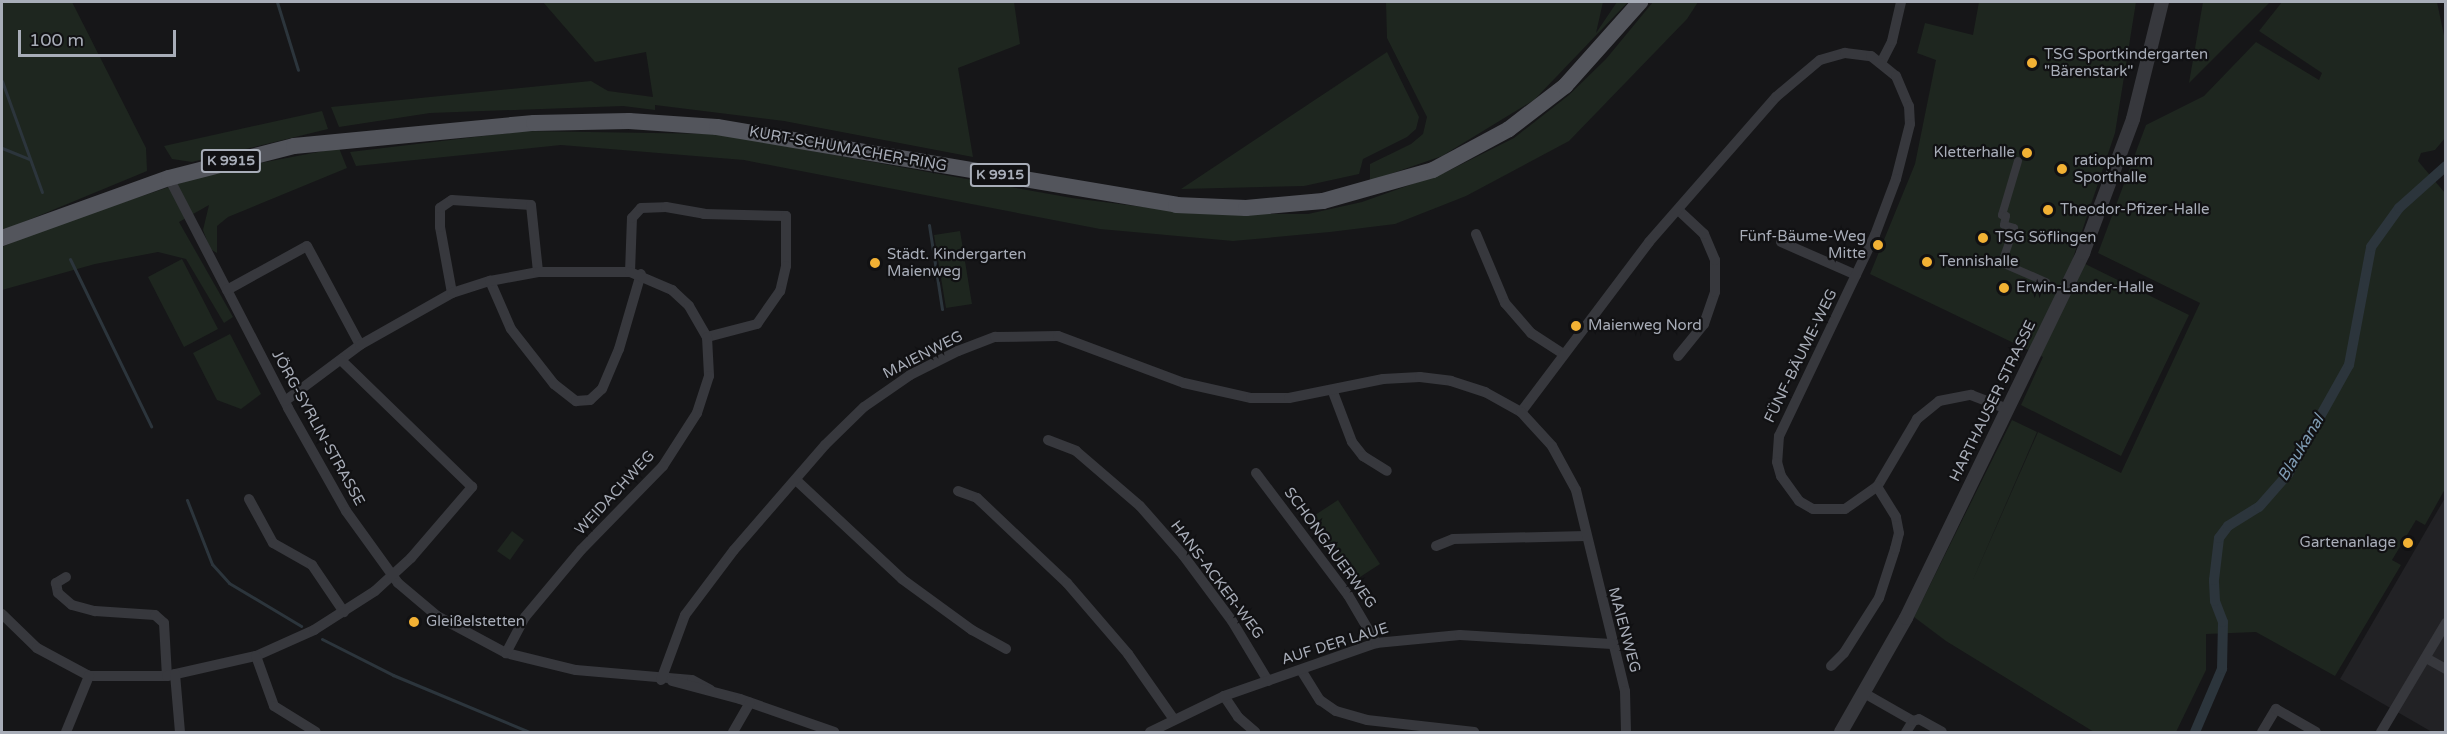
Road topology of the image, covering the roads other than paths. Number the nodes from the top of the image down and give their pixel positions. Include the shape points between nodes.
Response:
1 (1640, 2) edge
2 (1901, 2) edge
3 (2162, 2) edge
4 (1882, 61) junction
5 (2018, 160) dead end
6 (170, 178) junction
7 (1678, 210) junction
8 (1476, 234) dead end
9 (2, 238) edge
10 (1781, 242) dead end
11 (538, 272) junction
12 (636, 273) junction
13 (1856, 275) junction
14 (490, 281) junction
15 (2046, 282) dead end
16 (227, 290) junction
17 (452, 293) junction
18 (707, 337) junction
19 (360, 345) junction
20 (1562, 353) junction
21 (1678, 356) dead end
22 (341, 360) junction
23 (1333, 392) junction
24 (285, 401) junction
25 (2007, 409) junction
26 (1521, 412) junction
27 (1048, 440) dead end
28 (1387, 471) dead end
29 (1256, 473) dead end
30 (796, 480) junction
31 (1877, 487) junction
32 (958, 491) dead end
33 (249, 499) dead end
34 (1586, 536) junction
35 (1436, 546) dead end
36 (392, 576) junction
37 (66, 578) dead end
38 (344, 612) junction
39 (2, 614) edge
40 (2445, 623) edge
41 (1376, 644) junction
42 (1612, 644) junction
43 (1006, 649) dead end
44 (506, 653) junction
45 (256, 656) junction
46 (2426, 658) junction
47 (1831, 666) dead end
48 (2445, 669) edge
49 (1301, 670) junction
50 (171, 675) junction
51 (88, 676) junction
52 (666, 680) junction
53 (1268, 681) junction
54 (1864, 693) junction
55 (1224, 696) junction
56 (750, 703) junction
57 (1173, 718) junction
58 (1913, 721) junction
59 (296, 728) edge
60 (66, 732) edge
61 (180, 732) edge
62 (316, 732) edge
63 (733, 732) edge
64 (834, 732) edge
65 (1150, 732) edge
66 (1255, 732) edge
67 (1474, 732) edge
68 (1626, 732) edge
69 (1841, 732) edge
70 (1906, 732) edge
71 (1942, 732) edge
72 (2262, 732) edge
73 (2316, 732) edge
74 (2381, 732) edge

1 - 6 main road, KURT-SCHUMACHER-RING / K 9915 via 1565,86 1481,146 1404,181 1343,197 1281,206 1176,206 717,127 629,121 473,126 368,136 294,146
2 - 4 street via 1892,41
3 - 25 street, HARTHAUSER STRASSE via 2138,100 2104,202
4 - 7 street via 1845,53 1805,69
4 - 13 street, FÜNF-BÄUME-WEG via 1904,88 1910,124 1896,179
5 - 15 street via 2002,214 2006,216 2004,225 2014,228 2002,263
6 - 9 main road, KURT-SCHUMACHER-RING / K 9915
6 - 16 street, JÖRG-SYRLIN-STRASSE
7 - 20 street
7 - 21 street via 1704,234 1715,260 1715,292 1704,324
8 - 20 street via 1505,303 1531,333
10 - 13 street
11 - 12 street, WEIDACHWEG
11 - 14 street, WEIDACHWEG
11 - 17 street via 531,205 452,200 441,208 440,226
12 - 14 street via 620,349 602,389 590,400 576,401 554,384 511,329
12 - 18 street, WEIDACHWEG via 672,290 689,306
12 - 18 street via 632,218 641,208 786,216 786,266 780,291 757,324
13 - 31 street, FÜNF-BÄUME-WEG via 1779,436 1777,462 1790,491 1813,509 1845,509
14 - 17 street, WEIDACHWEG
16 - 19 street via 307,246
16 - 24 street, JÖRG-SYRLIN-STRASSE
17 - 19 street, WEIDACHWEG
18 - 44 street, WEIDACHWEG via 708,376 698,413 663,466 581,550 525,617
19 - 22 street, WEIDACHWEG
20 - 26 street
22 - 24 street, WEIDACHWEG
22 - 36 street via 472,487
23 - 26 street, MAIENWEG via 1383,379 1420,377 1451,381 1485,392
23 - 28 street via 1352,442 1363,456
23 - 30 street, MAIENWEG via 1251,398 1196,387 1059,336 995,337 958,351 886,390 825,445
24 - 36 street, JÖRG-SYRLIN-STRASSE via 346,511
25 - 31 street, FÜNF-BÄUME-WEG via 1971,395 1939,401 1917,419
25 - 54 street, HARTHAUSER STRASSE via 1906,618
26 - 34 street, MAIENWEG via 1566,467 1576,490
27 - 53 street, HANS-ACKER-WEG via 1076,450 1140,506 1218,602
29 - 41 street, SCHONGAUERWEG via 1348,595
30 - 43 street via 902,579 972,630
30 - 52 street, MAIENWEG via 734,550 685,615
31 - 47 street via 1896,517 1897,542 1879,598 1844,653
32 - 57 street via 977,498 1067,583 1128,654
33 - 38 street via 273,543 312,565
34 - 35 street via 1453,539
34 - 42 street, MAIENWEG
36 - 38 street
36 - 44 street, JÖRG-SYRLIN-STRASSE via 437,616
37 - 50 street via 56,584 58,593 72,605 95,611 155,615 164,623
38 - 45 street
39 - 51 street via 37,648
40 - 46 street
41 - 42 street, AUF DER LAUE via 1460,635 1589,646
41 - 49 street, AUF DER LAUE
42 - 68 street, MAIENWEG via 1624,691
44 - 52 street, JÖRG-SYRLIN-STRASSE via 576,670
45 - 50 street
45 - 59 street via 274,706
46 - 48 street
46 - 74 street
49 - 53 street, AUF DER LAUE
49 - 67 street via 1320,700 1336,711 1367,720
50 - 51 street
50 - 61 street
51 - 60 street
52 - 56 street, JÖRG-SYRLIN-STRASSE
53 - 55 street, AUF DER LAUE
54 - 58 street
54 - 69 street, HARTHAUSER STRASSE
55 - 57 street, AUF DER LAUE
55 - 66 street via 1238,717
56 - 63 street
56 - 64 street, JÖRG-SYRLIN-STRASSE
57 - 65 street, AUF DER LAUE
58 - 70 street
58 - 71 street via 1919,719
59 - 62 street
72 - 73 street via 2276,709

